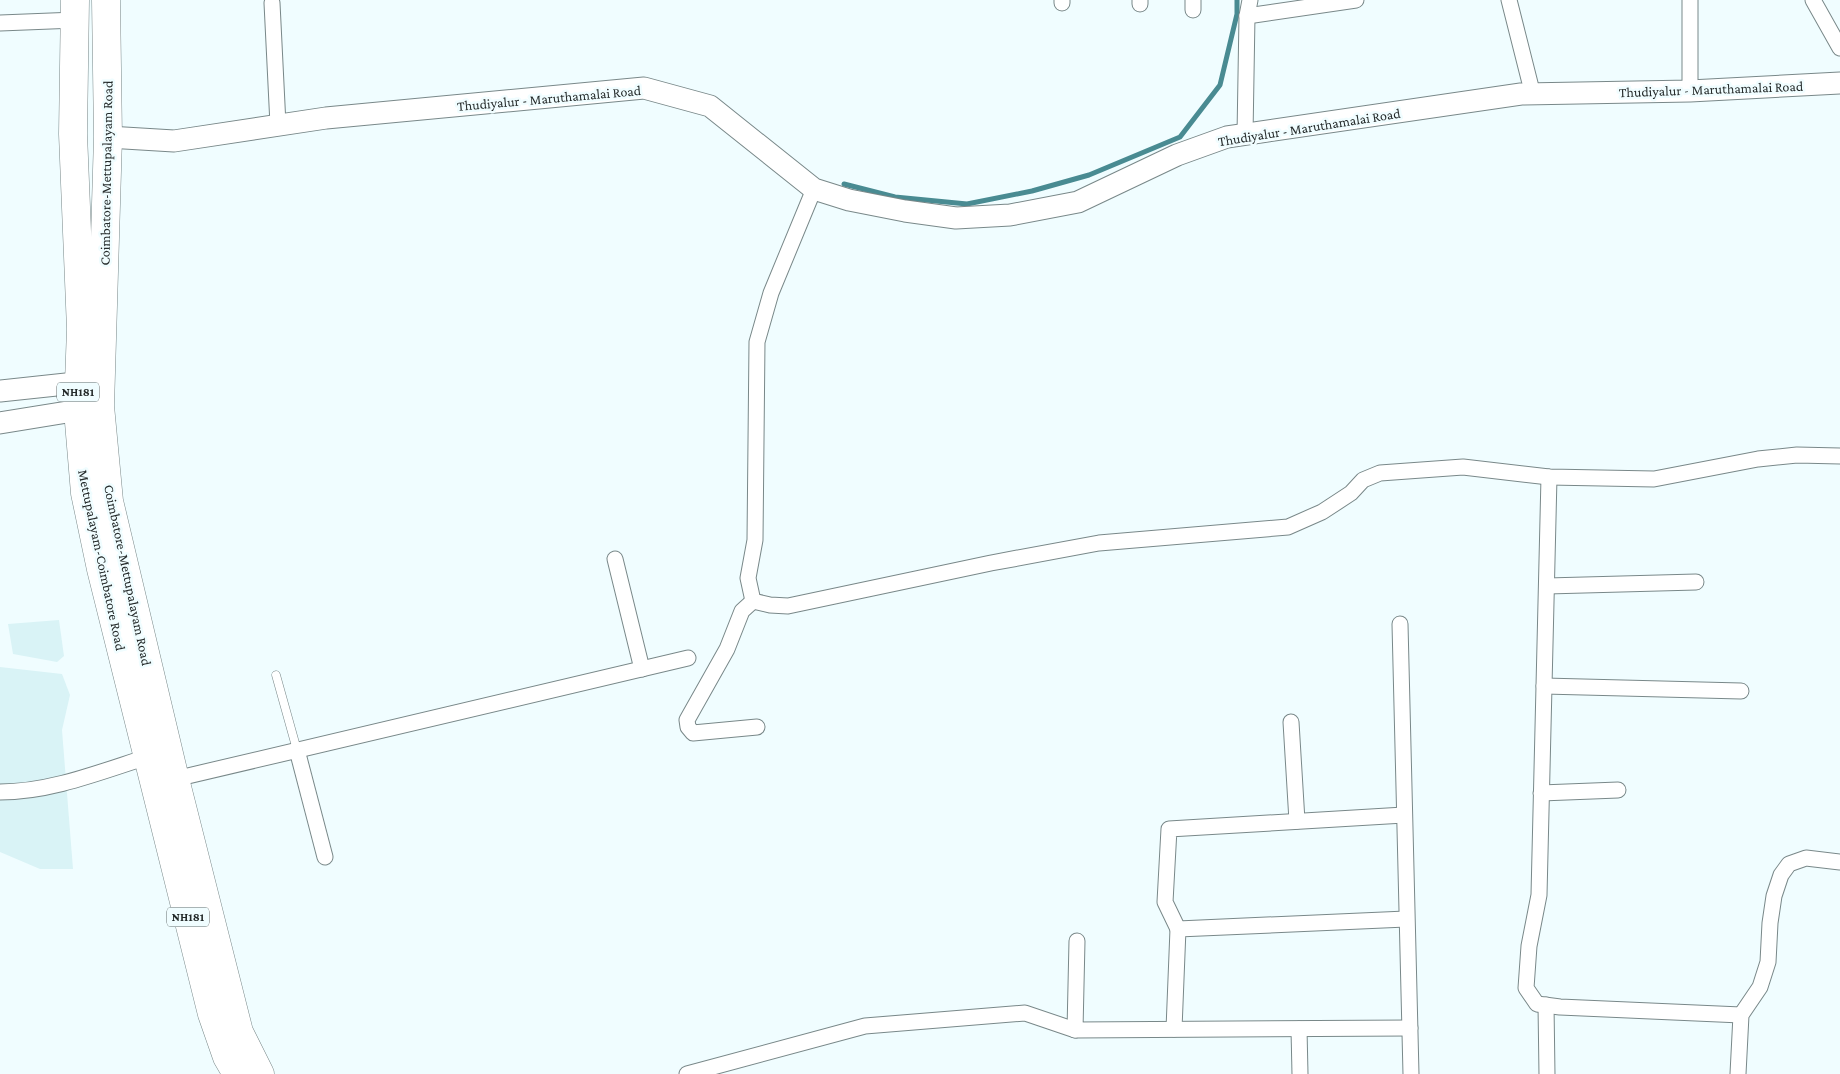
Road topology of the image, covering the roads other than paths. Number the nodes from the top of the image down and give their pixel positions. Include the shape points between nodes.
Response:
1 (106, 0) edge
2 (1250, 0) edge
3 (1356, 0) edge
4 (1509, 0) edge
5 (1690, 0) edge
6 (1814, 0) edge
7 (272, 3) dead end
8 (76, 10) edge
9 (1247, 16) junction
10 (0, 23) edge
11 (1840, 48) edge
12 (1840, 82) edge
13 (1690, 91) junction
14 (1533, 95) junction
15 (278, 125) junction
16 (1245, 135) junction
17 (108, 137) junction
18 (814, 189) junction
19 (0, 391) edge
20 (89, 395) junction
21 (0, 424) edge
22 (1840, 456) edge
23 (1549, 477) junction
24 (615, 559) dead end
25 (1696, 582) dead end
26 (1547, 586) junction
27 (753, 601) junction
28 (1400, 624) dead end
29 (688, 658) dead end
30 (642, 669) junction
31 (276, 675) dead end
32 (1544, 686) junction
33 (1741, 691) dead end
34 (1291, 722) dead end
35 (756, 727) dead end
36 (297, 750) junction
37 (147, 757) junction
38 (174, 779) junction
39 (1618, 790) dead end
40 (0, 792) edge
41 (1542, 794) junction
42 (1404, 815) junction
43 (1297, 822) junction
44 (325, 857) dead end
45 (1840, 862) edge
46 (1406, 919) junction
47 (1178, 929) junction
48 (1077, 940) dead end
49 (1546, 1005) junction
50 (1741, 1015) junction
51 (1410, 1028) junction
52 (1299, 1029) junction
53 (1075, 1030) junction
54 (1174, 1030) junction
55 (237, 1074) edge
56 (260, 1074) edge
57 (687, 1074) edge
58 (1300, 1074) edge
59 (1411, 1074) edge
60 (1547, 1074) edge
61 (1738, 1074) edge

1 - 17 highway, Coimbatore-Mettupalayam Road / NH181
2 - 9 street
3 - 9 street
4 - 14 street
5 - 13 street
6 - 11 street
7 - 15 street
8 - 10 street
8 - 20 highway, Mettupalayam-Coimbatore Road / NH181 via 73,134 81,329
9 - 16 street
12 - 13 main road, Thudiyalur - Maruthamalai Road
13 - 14 main road, Thudiyalur - Maruthamalai Road
14 - 16 main road, Thudiyalur - Maruthamalai Road via 1521,94
15 - 17 main road, Thudiyalur - Maruthamalai Road via 174,141
15 - 18 main road, Thudiyalur - Maruthamalai Road via 644,88 710,106
16 - 18 main road, Thudiyalur - Maruthamalai Road via 1177,155 1078,202 1010,215 956,218 849,200
17 - 20 highway, Coimbatore-Mettupalayam Road / NH181
18 - 27 street via 771,293 756,342 755,540 748,578
19 - 20 main road
20 - 21 main road
20 - 37 highway, Mettupalayam-Coimbatore Road / NH181 via 78,437 85,493
20 - 38 highway, Coimbatore-Mettupalayam Road / NH181 via 109,501
22 - 23 street via 1758,458 1654,479
23 - 26 street
23 - 27 street via 1463,467 1380,474 1363,480 1351,493 1322,512 1288,527 1099,543 788,606 770,606
24 - 30 street
25 - 26 street
26 - 32 street
27 - 35 street via 742,612 727,649 688,720 688,727 693,733
28 - 42 street
29 - 30 street
30 - 36 street
31 - 36 lane
32 - 33 street
32 - 41 street
34 - 43 street
36 - 38 street
36 - 44 street
37 - 40 street via 77,779 19,792
37 - 55 highway, Mettupalayam-Coimbatore Road / NH181 via 212,1014
38 - 56 highway, Coimbatore-Mettupalayam Road / NH181 via 239,1032
39 - 41 street
41 - 49 street via 1539,896 1528,946 1526,988 1537,1004
42 - 43 street
42 - 46 street
43 - 47 street via 1170,829 1165,902
45 - 50 street via 1806,858 1789,864 1781,875 1774,896 1768,962 1760,987
46 - 47 street
46 - 51 street
47 - 54 street
48 - 53 street
49 - 50 street
49 - 60 street
50 - 61 street
51 - 52 street
51 - 59 street
52 - 54 street
52 - 58 street
53 - 54 street
53 - 57 street via 1025,1013 865,1026

